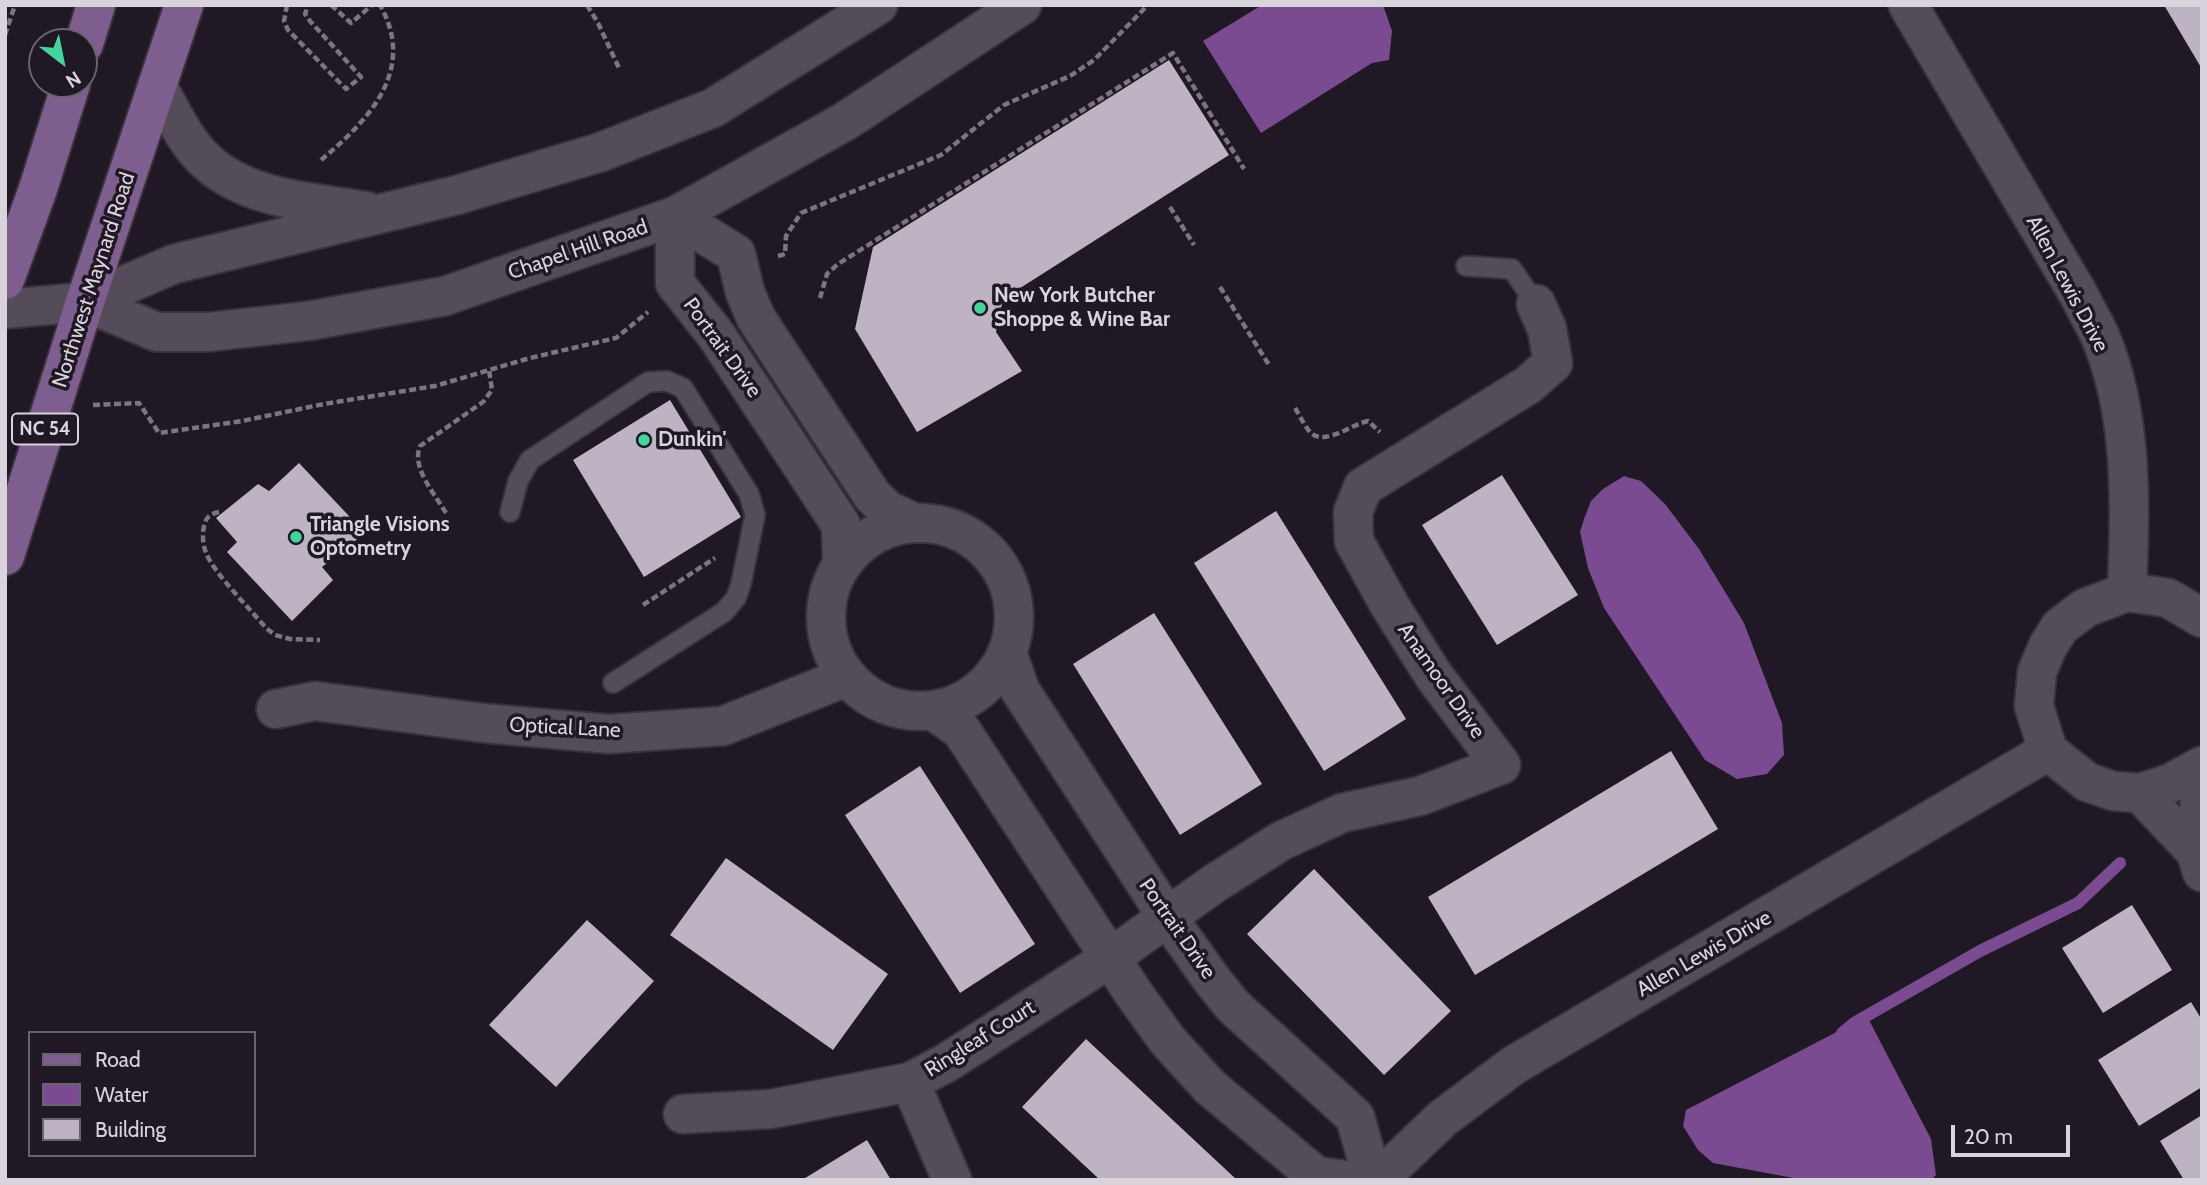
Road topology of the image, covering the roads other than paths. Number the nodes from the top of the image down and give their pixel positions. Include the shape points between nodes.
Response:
1 (96, 5) edge
2 (184, 5) edge
3 (878, 5) edge
4 (1022, 5) edge
5 (1908, 5) edge
6 (89, 28) edge
7 (157, 86) junction
8 (67, 98) edge
9 (386, 214) junction
10 (675, 216) junction
11 (1466, 266) dead end
12 (5, 280) edge
13 (85, 302) junction
14 (1536, 304) joint
15 (5, 309) edge
16 (510, 512) dead end
17 (910, 522) junction
18 (5, 556) edge
19 (842, 561) junction
20 (2127, 592) junction
21 (2202, 618) edge
22 (1006, 652) junction
23 (846, 677) junction
24 (613, 683) dead end
25 (276, 709) dead end
26 (934, 711) junction
27 (2048, 751) junction
28 (2202, 766) edge
29 (2202, 772) edge
30 (2140, 793) junction
31 (2199, 862) edge
32 (1139, 939) junction
33 (910, 1082) junction
34 (683, 1114) dead end
35 (952, 1180) edge
36 (1346, 1180) edge
37 (1375, 1180) edge

1 - 6 main road
2 - 7 main road, Northwest Maynard Road
3 - 9 street, Chapel Hill Road via 713,108 601,152
4 - 10 street, Chapel Hill Road via 844,122
5 - 20 street, Allen Lewis Drive via 2100,335 2123,424 2130,515
7 - 9 street via 202,158 232,182 287,199
7 - 13 main road, Northwest Maynard Road
8 - 12 main road
9 - 13 street, Chapel Hill Road via 174,264
10 - 13 street, Chapel Hill Road via 446,296 307,321 209,332 157,332
10 - 17 street, Portrait Drive via 736,254 755,318 872,495 887,510
10 - 19 street, Portrait Drive via 675,283 716,335 841,525
11 - 14 lane via 1512,269
13 - 15 street, Chapel Hill Road
13 - 18 main road, Northwest Maynard Road / NC 54
14 - 32 street, Anamoor Drive via 1547,329 1553,363 1528,385 1363,487 1353,512 1354,541 1390,606 1433,676 1501,765 1420,796 1342,813 1281,841
16 - 24 lane via 517,481 530,460 648,382 667,381 683,388 749,494 755,515 736,598 724,612
17 - 19 street, Portrait Drive via 869,536
17 - 22 street, Portrait Drive via 952,526 997,560 1011,586 1015,618 1016,629
19 - 23 street, Portrait Drive via 827,595 825,632
20 - 21 street via 2168,598
20 - 27 street via 2085,608 2060,628 2048,646 2037,672 2034,706
22 - 26 street, Portrait Drive via 1000,669 969,699
22 - 32 street, Portrait Drive
23 - 25 street, Optical Lane via 723,726 609,734 315,701
23 - 26 street, Portrait Drive via 863,694 897,710
26 - 32 street, Portrait Drive via 961,730
27 - 30 street via 2087,782 2113,791
27 - 37 street, Allen Lewis Drive via 1514,1065 1443,1118
28 - 30 street
29 - 31 street
30 - 31 street
32 - 33 street, Ringleaf Court
32 - 36 street, Portrait Drive via 1168,1041 1210,1087 1315,1176
32 - 37 street, Portrait Drive via 1233,1006 1355,1116
33 - 34 street, Ringleaf Court via 771,1110
33 - 35 street

